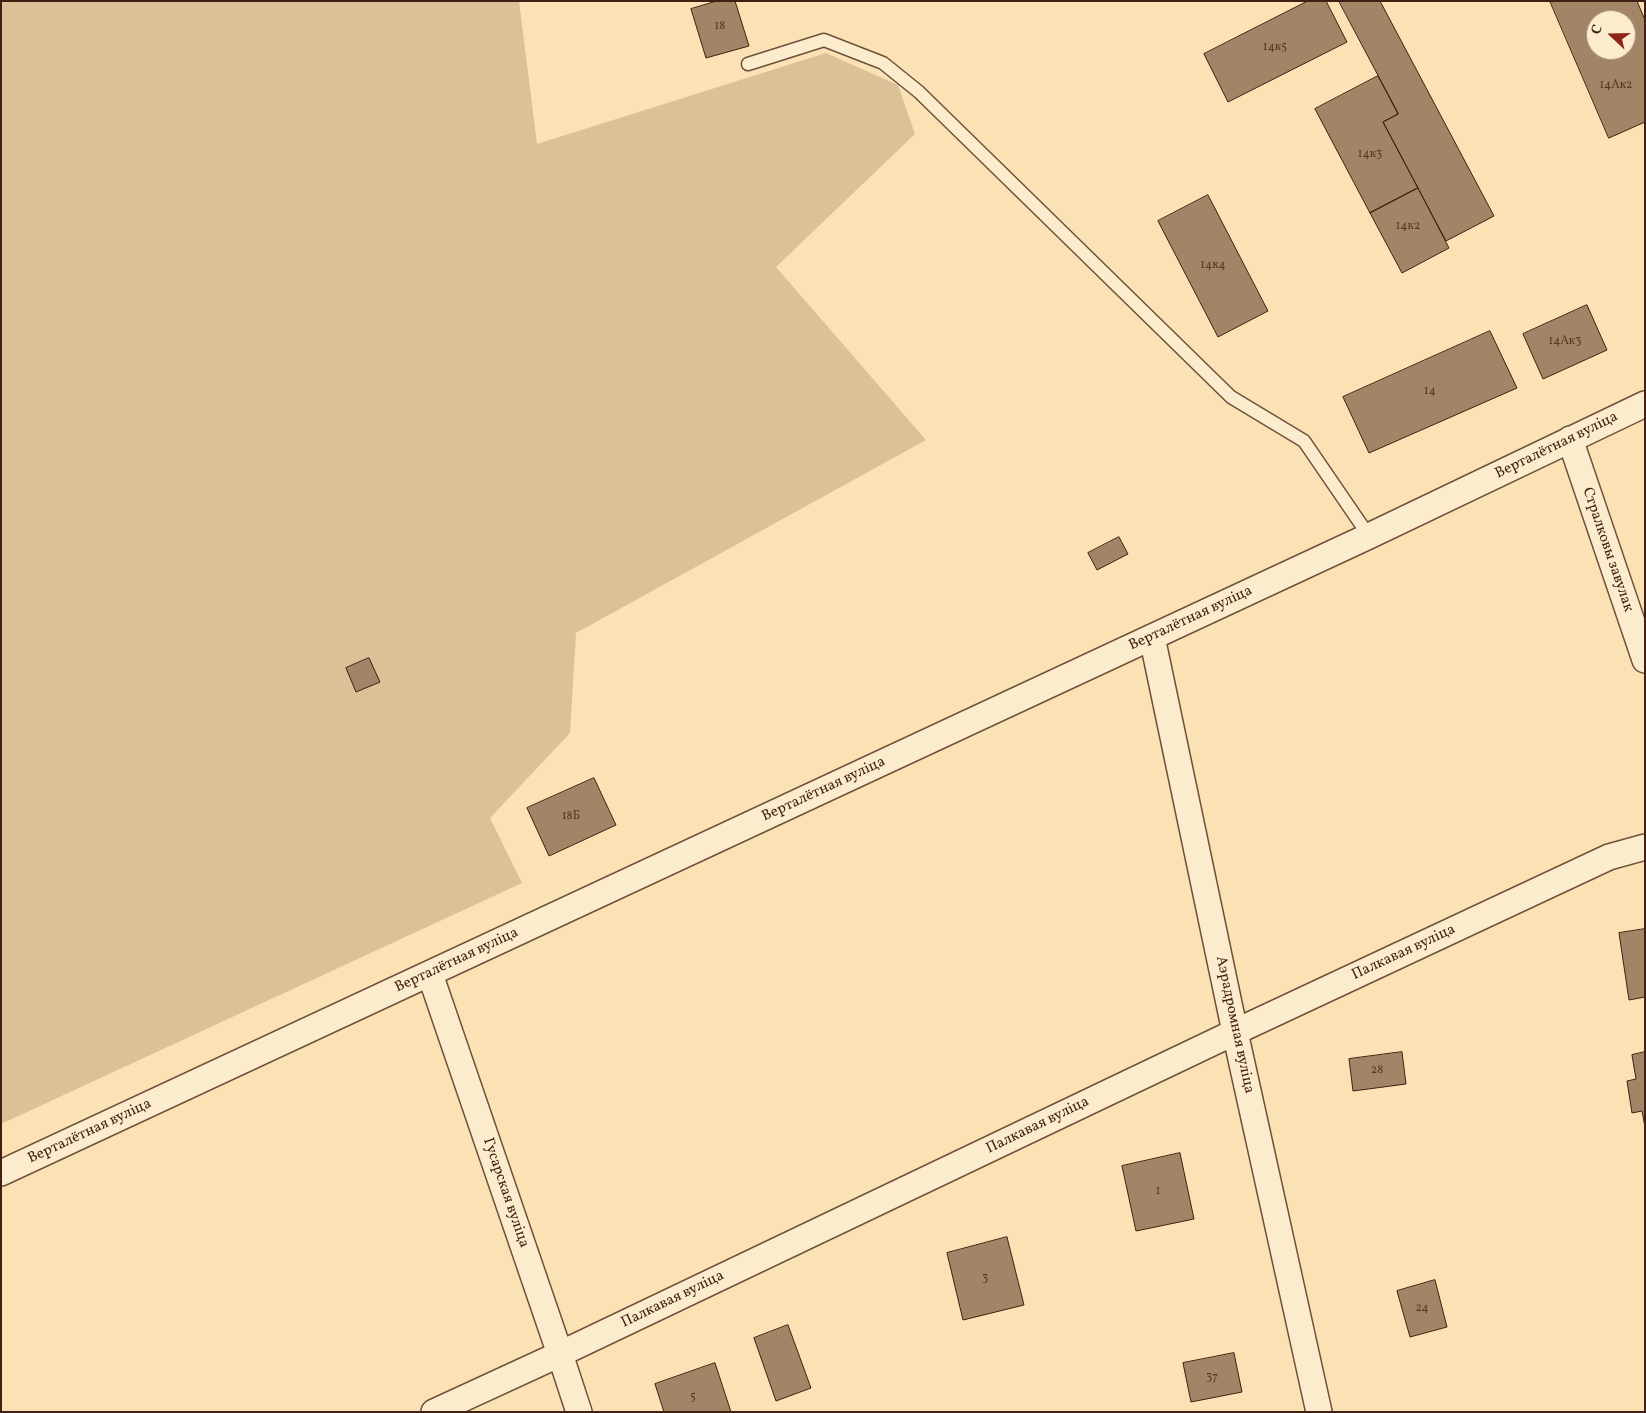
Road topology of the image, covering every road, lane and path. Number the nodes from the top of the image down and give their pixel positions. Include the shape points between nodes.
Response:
1 (748, 64) dead end
2 (1645, 404) edge
3 (1570, 439) junction
4 (1369, 536) junction
5 (1152, 637) junction
6 (1645, 660) edge
7 (1645, 847) edge
8 (430, 974) junction
9 (1236, 1032) junction
10 (1, 1173) edge
11 (560, 1354) junction
12 (1315, 1411) edge
13 (434, 1412) edge
14 (578, 1412) edge

1 - 4 lane via 824,40 883,63 919,92 1231,397 1304,441
2 - 3 street, Верталётная вуліца
3 - 4 street, Верталётная вуліца
3 - 6 street, Стралковы завулак
4 - 5 street, Верталётная вуліца
5 - 8 street, Верталётная вуліца
5 - 9 street, Аэрадромная вуліца
7 - 9 street, Палкавая вуліца via 1609,856
8 - 10 street, Верталётная вуліца
8 - 11 street, Гусарская вуліца
9 - 11 street, Палкавая вуліца
9 - 12 street, Аэрадромная вуліца
11 - 13 street, Палкавая вуліца
11 - 14 street, Гусарская вуліца

